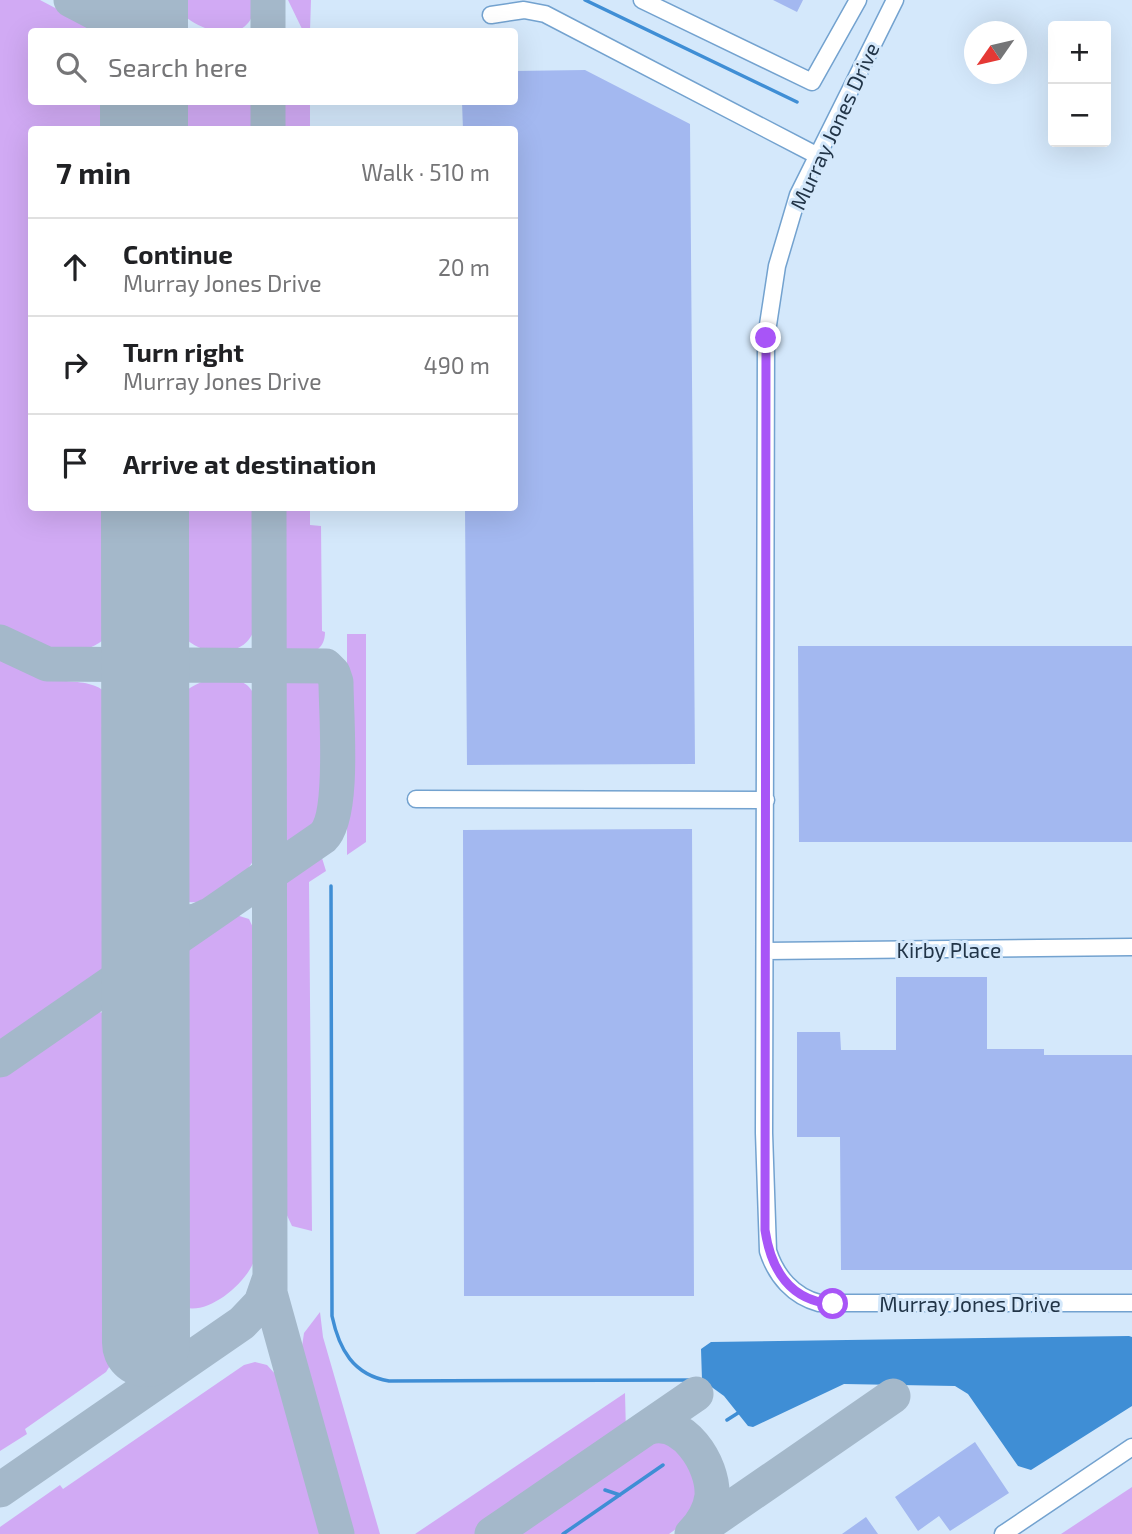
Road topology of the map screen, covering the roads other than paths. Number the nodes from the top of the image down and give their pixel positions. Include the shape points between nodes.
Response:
1 (642, 0) edge
2 (858, 0) edge
3 (895, 0) edge
4 (491, 15) dead end
5 (818, 156) junction
6 (416, 799) dead end
7 (766, 800) junction
8 (1132, 947) edge
9 (765, 951) junction
10 (1132, 1303) edge
11 (1132, 1447) edge
12 (1003, 1534) edge

1 - 2 street via 812,82
3 - 5 street, Murray Jones Drive
4 - 5 street via 524,9 545,14
5 - 7 street, Murray Jones Drive via 786,230 766,338
6 - 7 street
7 - 9 street, Murray Jones Drive
8 - 9 street, Kirby Place
9 - 10 street, Murray Jones Drive via 765,1230 771,1262 791,1289 811,1301 833,1304
11 - 12 street

